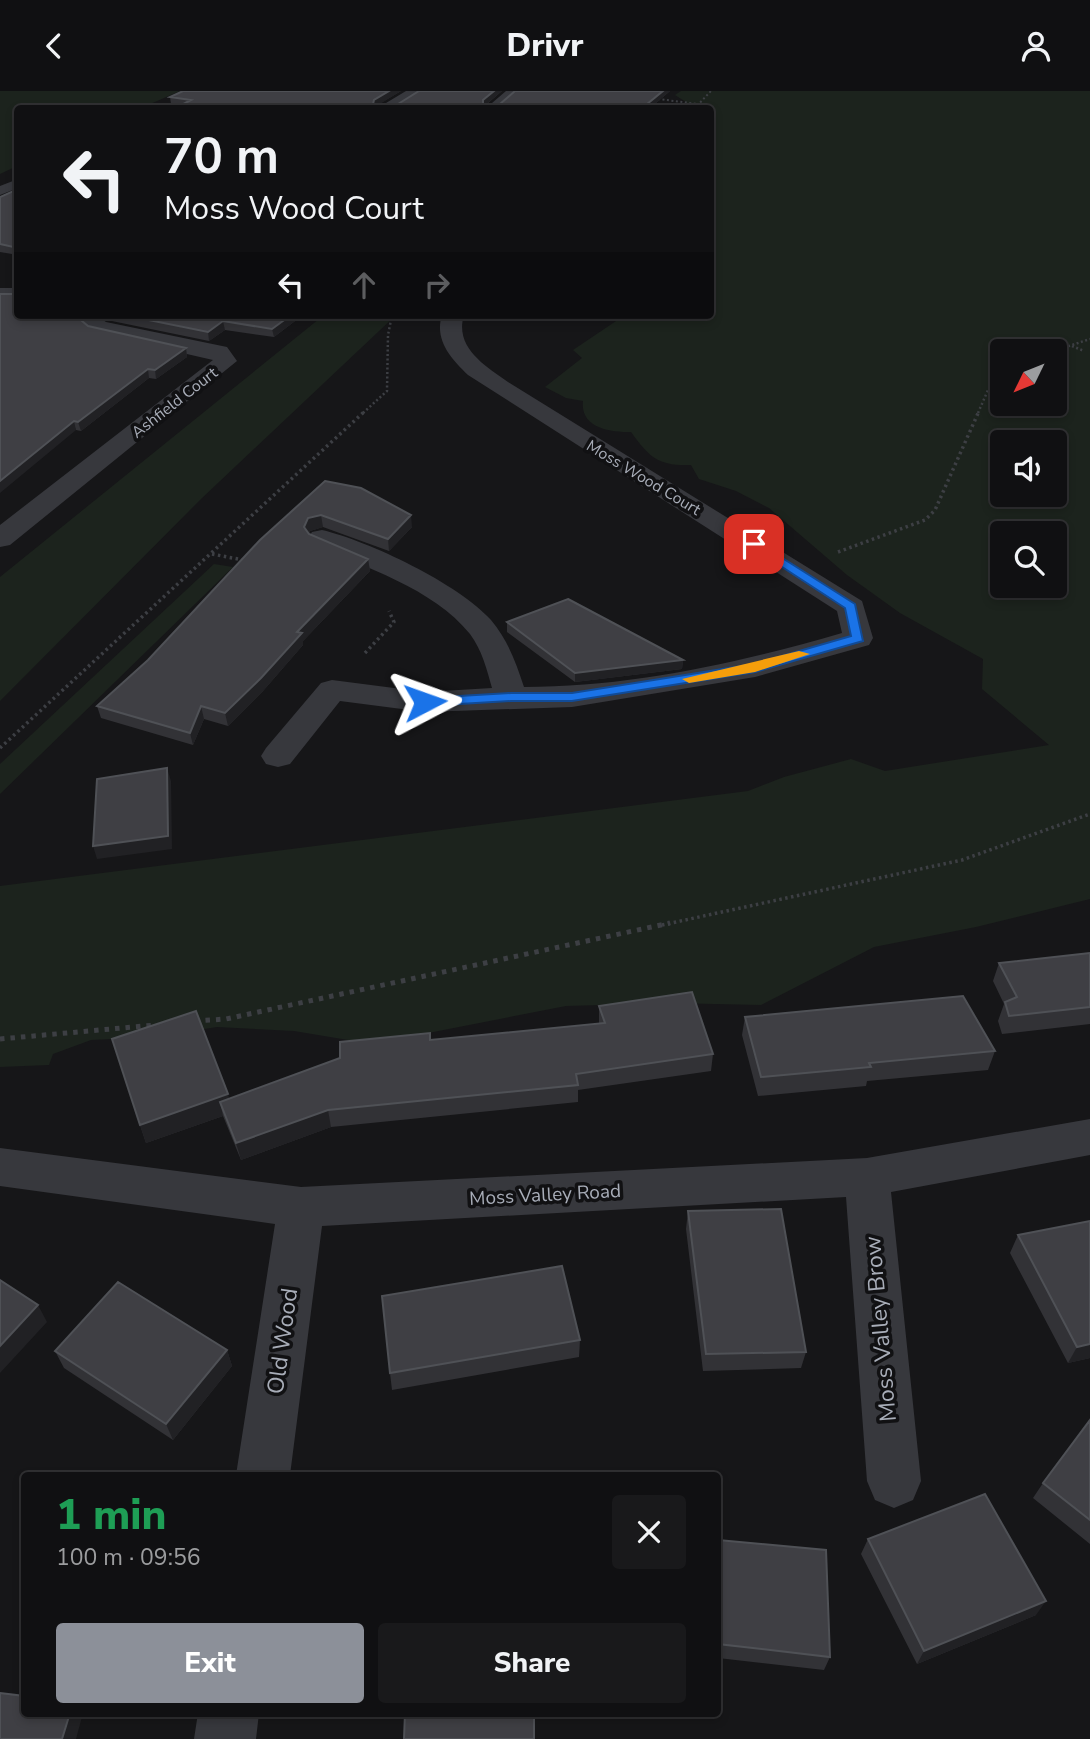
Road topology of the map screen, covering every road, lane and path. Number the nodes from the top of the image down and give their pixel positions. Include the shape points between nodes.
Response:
1 (417, 91) edge
2 (513, 91) edge
3 (711, 91) edge
4 (657, 99) edge
5 (698, 104) joint
6 (391, 105) edge
7 (495, 105) edge
8 (88, 319) edge
9 (391, 319) edge
10 (452, 319) edge
11 (1090, 339) edge
12 (1072, 345) junction
13 (1068, 346) edge
14 (1084, 351) dead end
15 (990, 388) edge
16 (322, 538) edge
17 (0, 539) edge
18 (212, 554) junction
19 (250, 562) edge
20 (793, 569) junction
21 (388, 610) dead end
22 (332, 691) junction
23 (511, 697) junction
24 (0, 748) edge
25 (278, 756) dead end
26 (1090, 814) edge
27 (186, 1022) edge
28 (159, 1025) edge
29 (0, 1039) edge
30 (1090, 1137) edge
31 (0, 1167) edge
32 (867, 1177) junction
33 (301, 1207) junction
34 (263, 1472) edge
35 (894, 1481) dead end
36 (228, 1717) edge
37 (225, 1739) edge

1 - 6 street
2 - 7 lane
3 - 5 path
4 - 5 path
8 - 17 street, Ashfield Court via 99,327 219,352 226,361
9 - 18 path via 387,391
10 - 20 street, Moss Wood Court via 452,342 470,364 604,454
11 - 12 path
12 - 13 path
12 - 14 path
15 - 20 path via 934,510 925,520
16 - 23 street via 426,585 462,609 492,644
18 - 19 path
18 - 24 path
20 - 23 street, Moss Wood Court via 851,607 858,638 755,668 572,697
21 - 22 path via 394,622
22 - 23 street, Moss Wood Court via 425,702
22 - 25 street
26 - 27 path via 962,860 226,1019
28 - 29 path
30 - 32 street, Moss Valley Road
31 - 33 street, Moss Valley Road
32 - 33 street, Moss Valley Road
32 - 35 street, Moss Valley Brow
33 - 34 street, Old Wood
36 - 37 street

